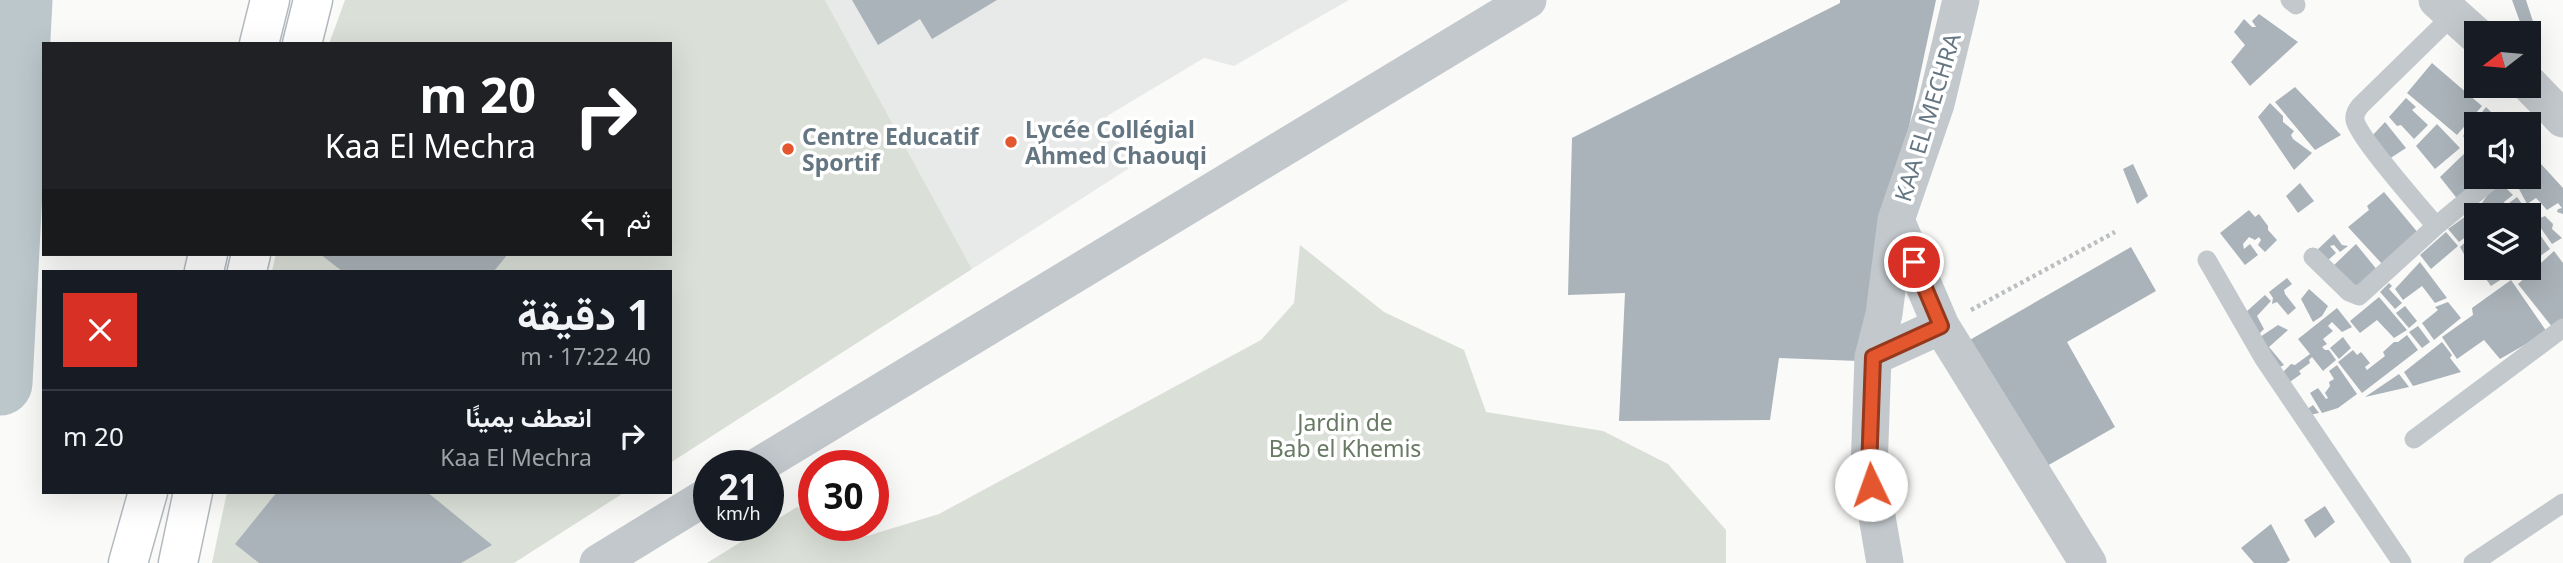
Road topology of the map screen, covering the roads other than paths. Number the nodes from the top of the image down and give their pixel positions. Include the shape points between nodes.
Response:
1 (270, 0) edge
2 (313, 0) edge
3 (1528, 0) edge
4 (1961, 0) edge
5 (2456, 16) edge
6 (260, 42) edge
7 (302, 42) edge
8 (2541, 96) edge
9 (2563, 119) edge
10 (2481, 189) edge
11 (1896, 220) junction
12 (2436, 226) junction
13 (2313, 257) dead end
14 (2207, 261) dead end
15 (1941, 326) junction
16 (2563, 328) edge
17 (1873, 357) junction
18 (2414, 439) dead end
19 (784, 450) edge
20 (147, 494) edge
21 (193, 494) edge
22 (2563, 503) edge
23 (693, 505) edge
24 (128, 563) edge
25 (178, 563) edge
26 (598, 563) edge
27 (1885, 563) edge
28 (2088, 563) edge
29 (2402, 563) edge
30 (2473, 563) edge

1 - 6 main road
2 - 7 main road
3 - 19 street
4 - 11 street, KAA EL MECHRA via 1936,104
5 - 12 lane via 2361,106 2355,117 2374,149
8 - 9 street
10 - 12 lane
11 - 15 street
11 - 17 street, KAA EL MECHRA via 1884,314
12 - 13 lane via 2359,296
14 - 29 lane via 2264,359
15 - 17 street
15 - 28 street
16 - 18 lane
17 - 27 street, KAA EL MECHRA via 1869,470
20 - 24 main road
21 - 25 main road
22 - 30 lane
23 - 26 street

